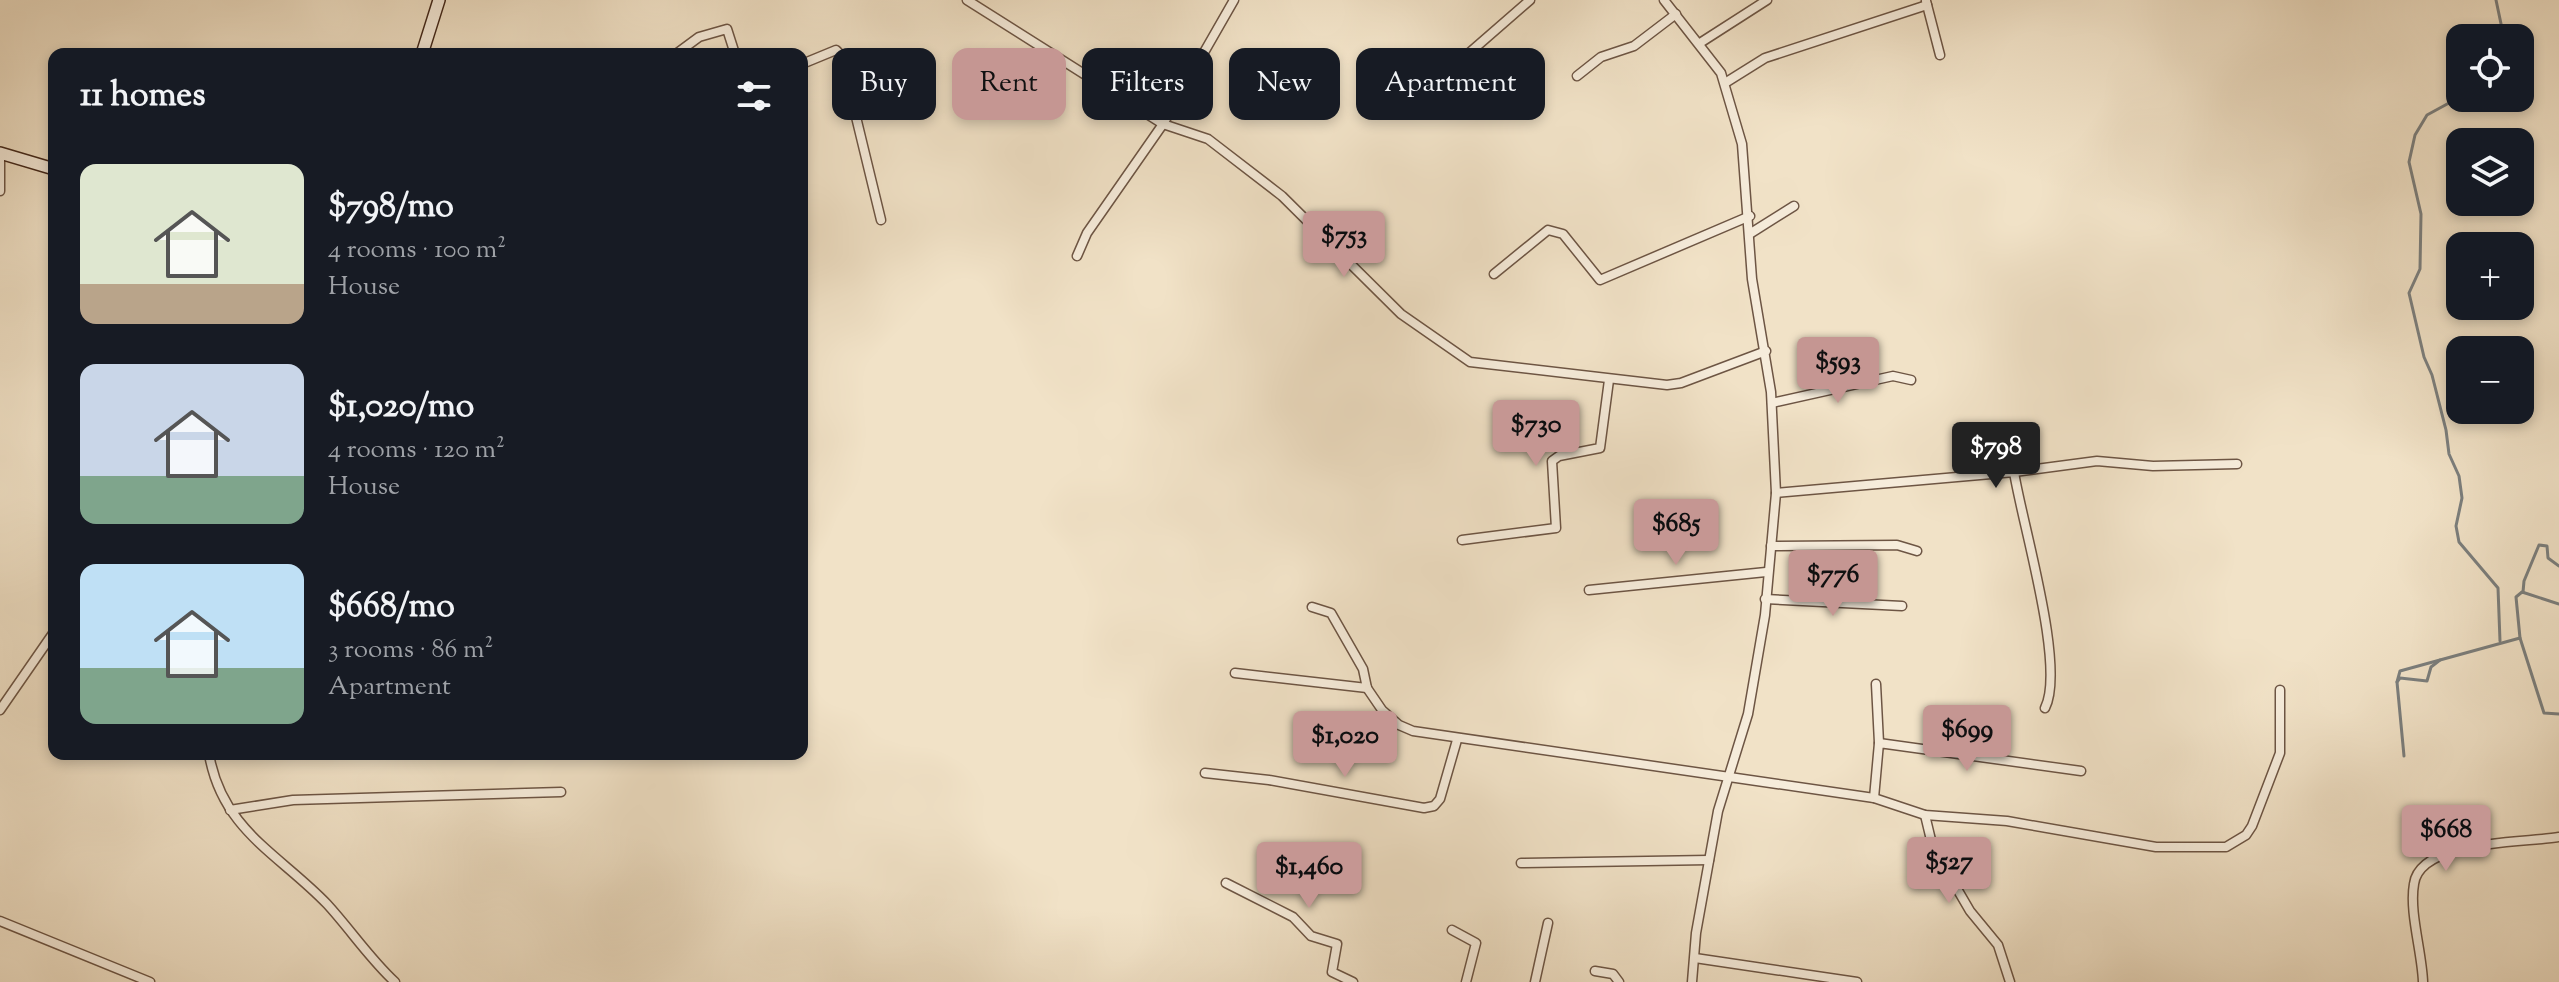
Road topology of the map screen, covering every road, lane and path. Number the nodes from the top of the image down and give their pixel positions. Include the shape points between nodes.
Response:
1 (439, 0) edge
2 (967, 0) edge
3 (1234, 0) edge
4 (1530, 0) edge
5 (1664, 0) edge
6 (1767, 0) edge
7 (1927, 2) edge
8 (1676, 14) junction
9 (1700, 43) junction
10 (424, 48) edge
11 (684, 48) edge
12 (733, 48) edge
13 (1475, 48) edge
14 (1940, 55) dead end
15 (808, 61) edge
16 (1577, 76) dead end
17 (1725, 83) junction
18 (1163, 124) junction
19 (0, 153) edge
20 (48, 167) edge
21 (0, 191) edge
22 (1794, 206) dead end
23 (1750, 216) junction
24 (881, 220) dead end
25 (1751, 233) junction
26 (1077, 256) dead end
27 (1494, 274) dead end
28 (1766, 351) junction
29 (1609, 380) junction
30 (1911, 380) dead end
31 (1772, 403) junction
32 (2237, 464) dead end
33 (2014, 472) junction
34 (1776, 493) junction
35 (1462, 540) dead end
36 (1771, 546) junction
37 (1917, 551) dead end
38 (1766, 572) junction
39 (1589, 590) dead end
40 (1765, 599) junction
41 (1902, 606) dead end
42 (1312, 607) dead end
43 (48, 641) edge
44 (1235, 673) dead end
45 (1876, 684) dead end
46 (1367, 688) junction
47 (2280, 690) dead end
48 (1, 708) edge
49 (2045, 708) dead end
50 (1457, 740) junction
51 (1879, 743) junction
52 (210, 760) edge
53 (2081, 771) dead end
54 (1205, 773) dead end
55 (1729, 777) junction
56 (561, 792) dead end
57 (1874, 798) junction
58 (230, 810) junction
59 (1925, 815) junction
60 (2559, 837) edge
61 (1709, 860) junction
62 (1521, 863) dead end
63 (1226, 883) dead end
64 (0, 921) edge
65 (1548, 923) dead end
66 (1452, 930) dead end
67 (1695, 958) junction
68 (1595, 971) dead end
69 (150, 982) edge
70 (395, 982) edge
71 (1353, 982) edge
72 (1466, 982) edge
73 (1535, 982) edge
74 (1619, 982) edge
75 (1692, 982) edge
76 (1857, 982) edge
77 (2010, 982) edge
78 (2423, 982) edge

1 - 10 street
2 - 18 street
3 - 18 street
4 - 13 street
5 - 8 street
6 - 9 street
7 - 14 street
7 - 17 street via 1765,58
8 - 9 street
8 - 16 street via 1634,46 1601,57
9 - 17 street
11 - 12 street via 699,37 727,29
15 - 24 street via 824,52 836,50 841,55
17 - 23 street via 1742,144
18 - 26 street via 1087,233
18 - 29 street via 1208,139 1282,196 1401,314 1470,362
19 - 20 street
19 - 21 street
22 - 25 street
23 - 25 street
23 - 27 street via 1600,280 1563,234 1548,230
25 - 28 street via 1752,279
28 - 29 street via 1681,383
28 - 31 street
29 - 35 street via 1600,448 1552,461 1556,528
30 - 31 street via 1893,376
31 - 34 street
32 - 33 street via 2097,461
33 - 34 street
33 - 49 street via 2048,644
34 - 36 street
36 - 37 street via 1897,545
36 - 38 street
38 - 39 street
38 - 40 street
40 - 41 street
40 - 55 street via 1748,714
42 - 46 street via 1331,613 1363,669
43 - 48 street
44 - 46 street
45 - 51 street
46 - 50 street via 1399,725
47 - 59 street via 2280,753 2252,826 2226,847 2156,847 2007,821
50 - 54 street via 1440,799 1424,808
50 - 55 street
51 - 53 street
51 - 57 street
52 - 58 street
55 - 57 street
55 - 61 street
56 - 58 street via 293,800
57 - 59 street
58 - 70 street via 269,856 313,890
59 - 77 street via 1949,875 1998,945
60 - 78 street via 2475,846 2424,866 2414,879 2413,897
61 - 62 street
61 - 67 street
63 - 71 street via 1293,917 1311,936 1337,944 1332,972
64 - 69 street
65 - 73 street
66 - 72 street via 1476,943
67 - 75 street
67 - 76 street
68 - 74 street via 1613,974

